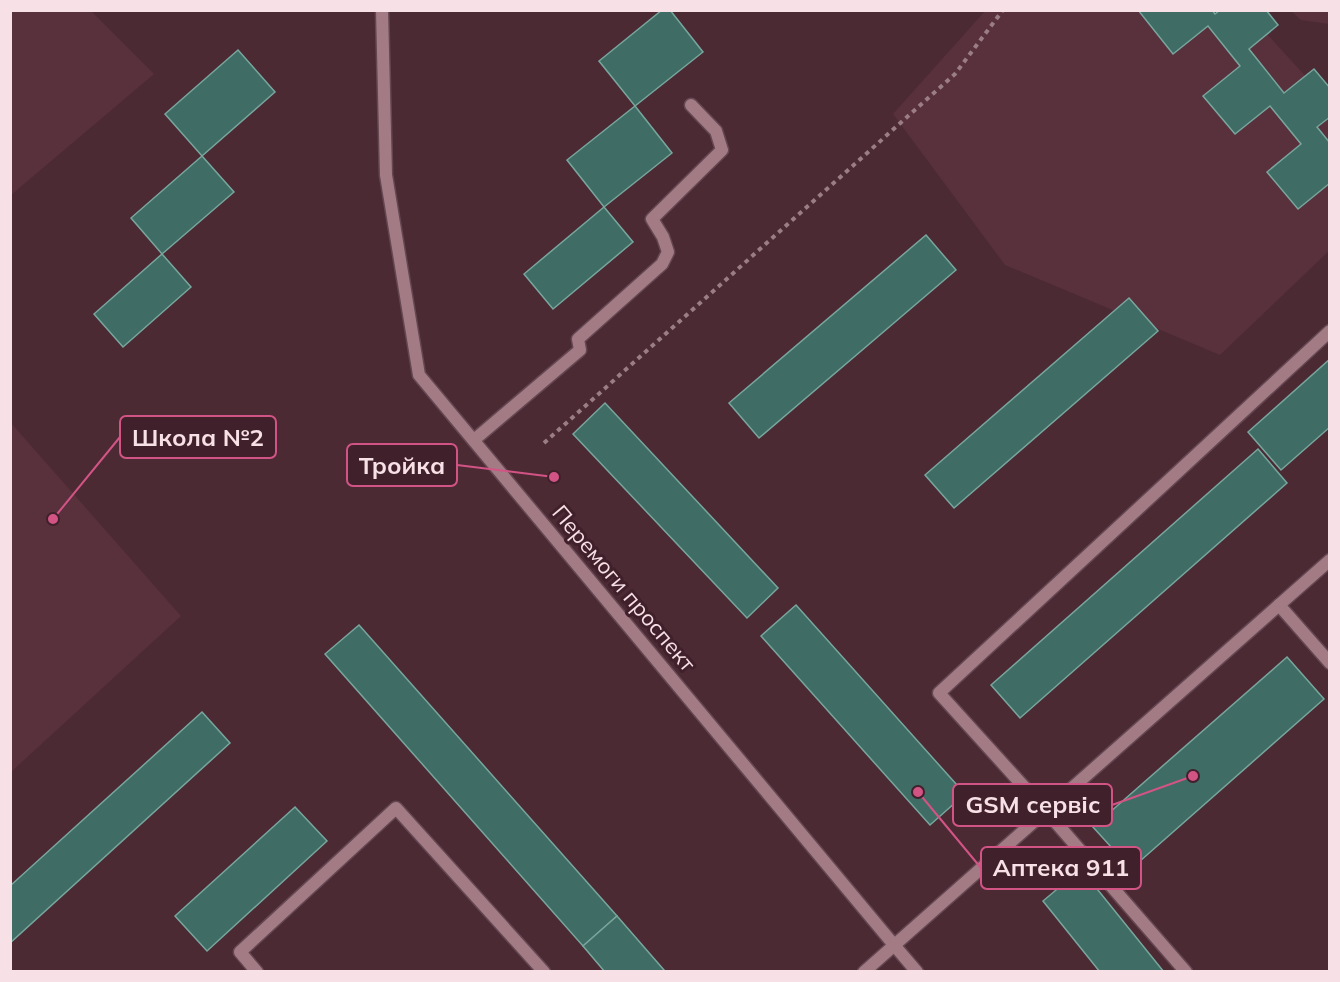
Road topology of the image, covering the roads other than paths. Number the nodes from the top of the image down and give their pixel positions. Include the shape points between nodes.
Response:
1 (382, 10) edge
2 (691, 105) dead end
3 (1329, 331) edge
4 (474, 440) junction
5 (1329, 560) edge
6 (1279, 606) junction
7 (1329, 663) edge
8 (1045, 810) junction
9 (894, 945) junction
10 (257, 972) edge
11 (544, 972) edge
12 (864, 972) edge
13 (917, 972) edge
14 (1186, 972) edge

1 - 4 street, Перемоги проспект via 386,176 419,375
2 - 4 street via 716,131 722,150 652,219 668,252 662,264 578,339 580,350
3 - 8 street via 939,693
4 - 9 street, Перемоги проспект
5 - 6 street
6 - 7 street
6 - 8 street
8 - 9 street
8 - 14 street
9 - 12 street
9 - 13 street, Перемоги проспект
10 - 11 street via 240,952 396,808

